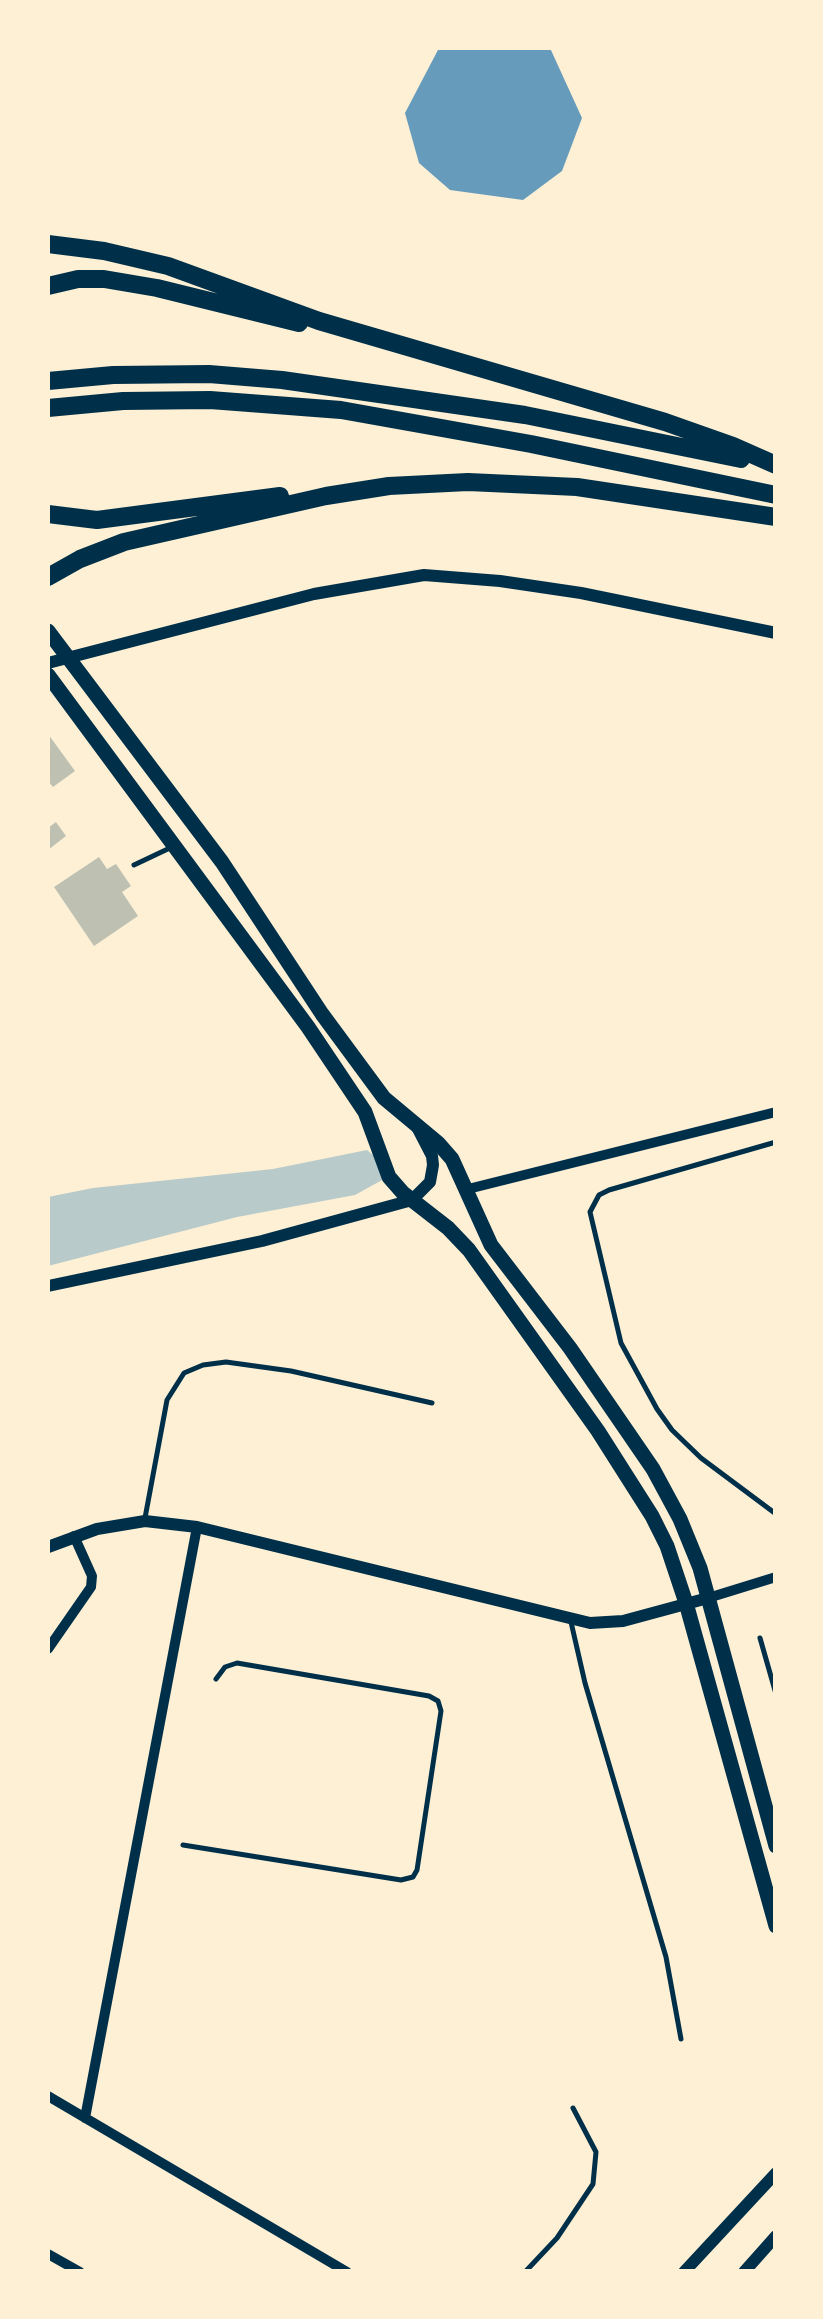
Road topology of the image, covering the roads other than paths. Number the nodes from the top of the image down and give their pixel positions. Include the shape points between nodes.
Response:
1 (48, 244) edge
2 (48, 286) edge
3 (320, 322) junction
4 (48, 381) edge
5 (48, 408) edge
6 (776, 465) edge
7 (776, 495) edge
8 (326, 496) junction
9 (48, 514) edge
10 (776, 517) edge
11 (48, 577) edge
12 (48, 631) edge
13 (776, 633) edge
14 (67, 659) junction
15 (48, 663) edge
16 (48, 674) edge
17 (175, 846) junction
18 (134, 865) dead end
19 (776, 1112) edge
20 (417, 1126) junction
21 (776, 1142) edge
22 (468, 1189) junction
23 (412, 1200) junction
24 (48, 1286) edge
25 (432, 1403) dead end
26 (776, 1514) edge
27 (145, 1521) junction
28 (197, 1528) junction
29 (74, 1536) junction
30 (48, 1547) edge
31 (776, 1576) edge
32 (708, 1598) junction
33 (686, 1604) junction
34 (570, 1618) junction
35 (760, 1638) dead end
36 (48, 1649) edge
37 (216, 1680) dead end
38 (776, 1694) edge
39 (182, 1845) dead end
40 (776, 1846) edge
41 (776, 1926) edge
42 (681, 2039) dead end
43 (48, 2096) edge
44 (573, 2108) dead end
45 (84, 2118) junction
46 (776, 2173) edge
47 (776, 2236) edge
48 (48, 2254) edge
49 (80, 2272) edge
50 (346, 2272) edge
51 (525, 2272) edge
52 (684, 2272) edge
53 (744, 2272) edge

1 - 3 highway via 168,266
2 - 3 highway via 104,279 296,324
3 - 6 highway via 665,422
4 - 6 highway via 209,374 282,380 524,416
5 - 7 highway via 210,400 342,410
8 - 9 highway via 277,496 97,520
8 - 10 highway via 468,482 577,487
8 - 11 highway via 124,542
12 - 14 main road
13 - 14 street via 500,580 424,575 314,594
14 - 15 street
14 - 20 main road via 222,862 384,1098
16 - 17 main road
17 - 18 lane
17 - 23 main road via 365,1112 385,1169
19 - 22 street
20 - 22 main road via 452,1159
20 - 23 street via 433,1165 430,1182
21 - 26 lane via 609,1190 590,1212 621,1343 657,1409 701,1458
22 - 32 main road via 491,1245 653,1470 680,1519
23 - 24 street via 262,1242
23 - 33 main road via 469,1250 598,1431 652,1516
25 - 27 lane via 290,1372 202,1365 184,1373 168,1400
27 - 28 street
27 - 29 street
28 - 34 street
28 - 45 street
29 - 30 street
29 - 36 street via 91,1587
31 - 32 street
32 - 33 street
32 - 40 main road
33 - 34 street via 623,1621
33 - 41 main road
34 - 42 lane via 666,1957
35 - 38 lane
37 - 39 lane via 224,1667 237,1663 438,1702 417,1870 401,1880
43 - 45 street
44 - 51 lane via 596,2152 593,2184
45 - 50 street
46 - 52 street
47 - 53 street
48 - 49 street

